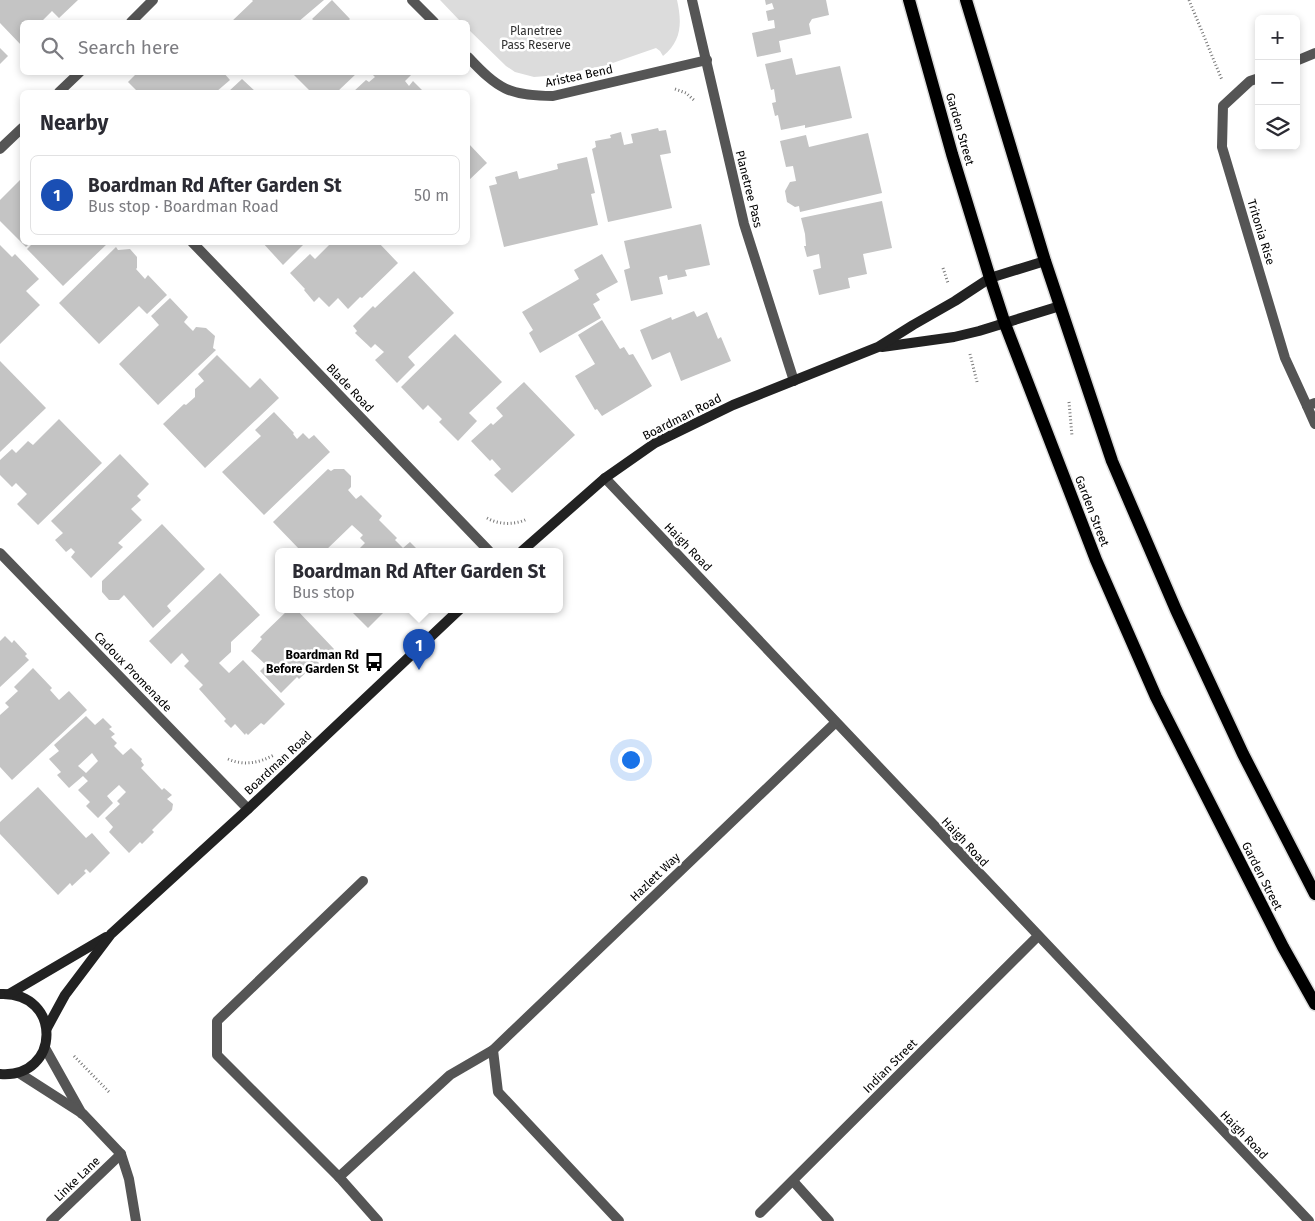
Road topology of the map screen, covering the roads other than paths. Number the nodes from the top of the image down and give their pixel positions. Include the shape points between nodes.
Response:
1 (154, 0) edge
2 (412, 0) edge
3 (692, 0) edge
4 (909, 0) edge
5 (966, 0) edge
6 (133, 20) edge
7 (432, 20) edge
8 (1315, 53) edge
9 (470, 59) edge
10 (707, 60) junction
11 (1300, 60) edge
12 (77, 75) edge
13 (1255, 79) edge
14 (62, 90) edge
15 (20, 130) edge
16 (0, 150) edge
17 (195, 245) edge
18 (1045, 262) junction
19 (990, 278) junction
20 (1060, 306) junction
21 (1005, 324) junction
22 (878, 347) junction
23 (794, 381) junction
24 (1311, 404) edge
25 (1315, 424) edge
26 (605, 478) junction
27 (486, 548) edge
28 (525, 548) edge
29 (0, 553) edge
30 (456, 613) edge
31 (835, 722) junction
32 (248, 809) junction
33 (363, 881) dead end
34 (1315, 894) edge
35 (112, 934) junction
36 (1038, 936) junction
37 (5, 994) edge
38 (1315, 1004) edge
39 (47, 1028) junction
40 (45, 1048) junction
41 (493, 1050) junction
42 (19, 1073) junction
43 (0, 1074) edge
44 (83, 1114) junction
45 (121, 1154) junction
46 (339, 1177) junction
47 (793, 1181) junction
48 (760, 1213) dead end
49 (51, 1221) edge
50 (136, 1221) edge
51 (378, 1221) edge
52 (619, 1221) edge
53 (829, 1221) edge
54 (1309, 1221) edge

1 - 6 street
2 - 7 street
3 - 10 street, Planetree Pass
4 - 19 main road, Garden Street
5 - 18 main road
8 - 11 street
9 - 10 street, Aristea Bend via 497,85 529,96 554,96
10 - 23 street, Planetree Pass via 744,224
12 - 14 street
13 - 24 street, Tritonia Rise via 1223,106 1222,147 1285,358
15 - 16 street
17 - 27 street, Blade Road
18 - 19 street, Boardman Road
18 - 20 main road
19 - 21 main road, Garden Street
19 - 22 street, Boardman Road
20 - 21 street, Boardman Road
20 - 34 main road via 1112,461 1176,610 1243,754
21 - 22 street, Boardman Road via 954,337
21 - 38 main road, Garden Street via 1096,560 1156,697
22 - 23 street, Boardman Road
23 - 26 street, Boardman Road via 688,426 655,443
24 - 25 street, Tritonia Rise
26 - 28 street, Boardman Road
26 - 31 street, Haigh Road
29 - 32 street, Cadoux Promenade
30 - 32 street, Boardman Road
31 - 36 street, Haigh Road
31 - 41 street, Hazlett Way
32 - 35 street, Boardman Road
33 - 46 street via 217,1021 217,1056
35 - 37 street, Boardman Road
35 - 39 street, Boardman Road via 64,995
36 - 47 street, Indian Street
36 - 54 street, Haigh Road
37 - 39 street, Boardman Road via 30,1001 38,1008
39 - 40 street, Boardman Road
40 - 42 street via 35,1063
40 - 44 street
41 - 46 street, Hazlett Way via 450,1075
41 - 52 street via 498,1092
42 - 43 street
42 - 44 street
44 - 45 street
45 - 49 street, Linke Lane
45 - 50 street
46 - 51 street
47 - 48 street, Indian Street
47 - 53 street

